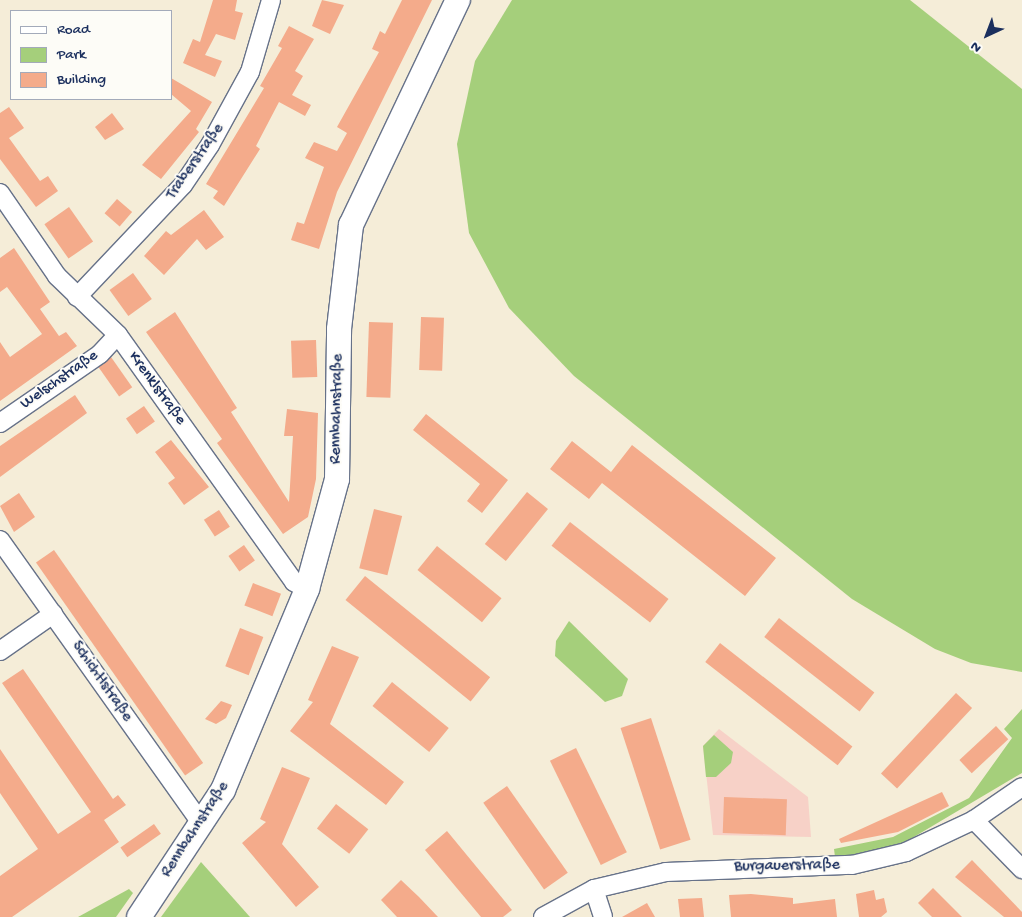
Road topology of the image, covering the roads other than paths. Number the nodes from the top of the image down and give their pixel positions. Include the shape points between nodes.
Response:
1 (271, 0) edge
2 (458, 0) edge
3 (0, 193) edge
4 (77, 297) junction
5 (118, 335) junction
6 (0, 423) edge
7 (0, 540) edge
8 (307, 589) junction
9 (53, 614) junction
10 (0, 651) edge
11 (1022, 787) edge
12 (974, 820) junction
13 (202, 824) junction
14 (1022, 869) edge
15 (594, 889) junction
16 (139, 917) edge
17 (543, 917) edge
18 (603, 917) edge

1 - 4 street, Traberstraße via 250,72 210,146 183,185
2 - 8 street, Rennbahnstraße via 351,224 339,329 337,479
3 - 4 street, Krenklstraße via 57,276
4 - 5 street, Krenklstraße
5 - 6 street, Welschstraße via 100,354
5 - 8 street, Krenklstraße via 294,582
7 - 9 street, Schichtlstraße
8 - 13 street, Rennbahnstraße via 234,766
9 - 10 street
9 - 13 street, Schichtlstraße
11 - 12 street, Burgauerstraße
12 - 14 street
12 - 15 street, Burgauerstraße via 906,852 852,865 681,870
13 - 16 street, Rennbahnstraße
15 - 17 street, Burgauerstraße
15 - 18 street

